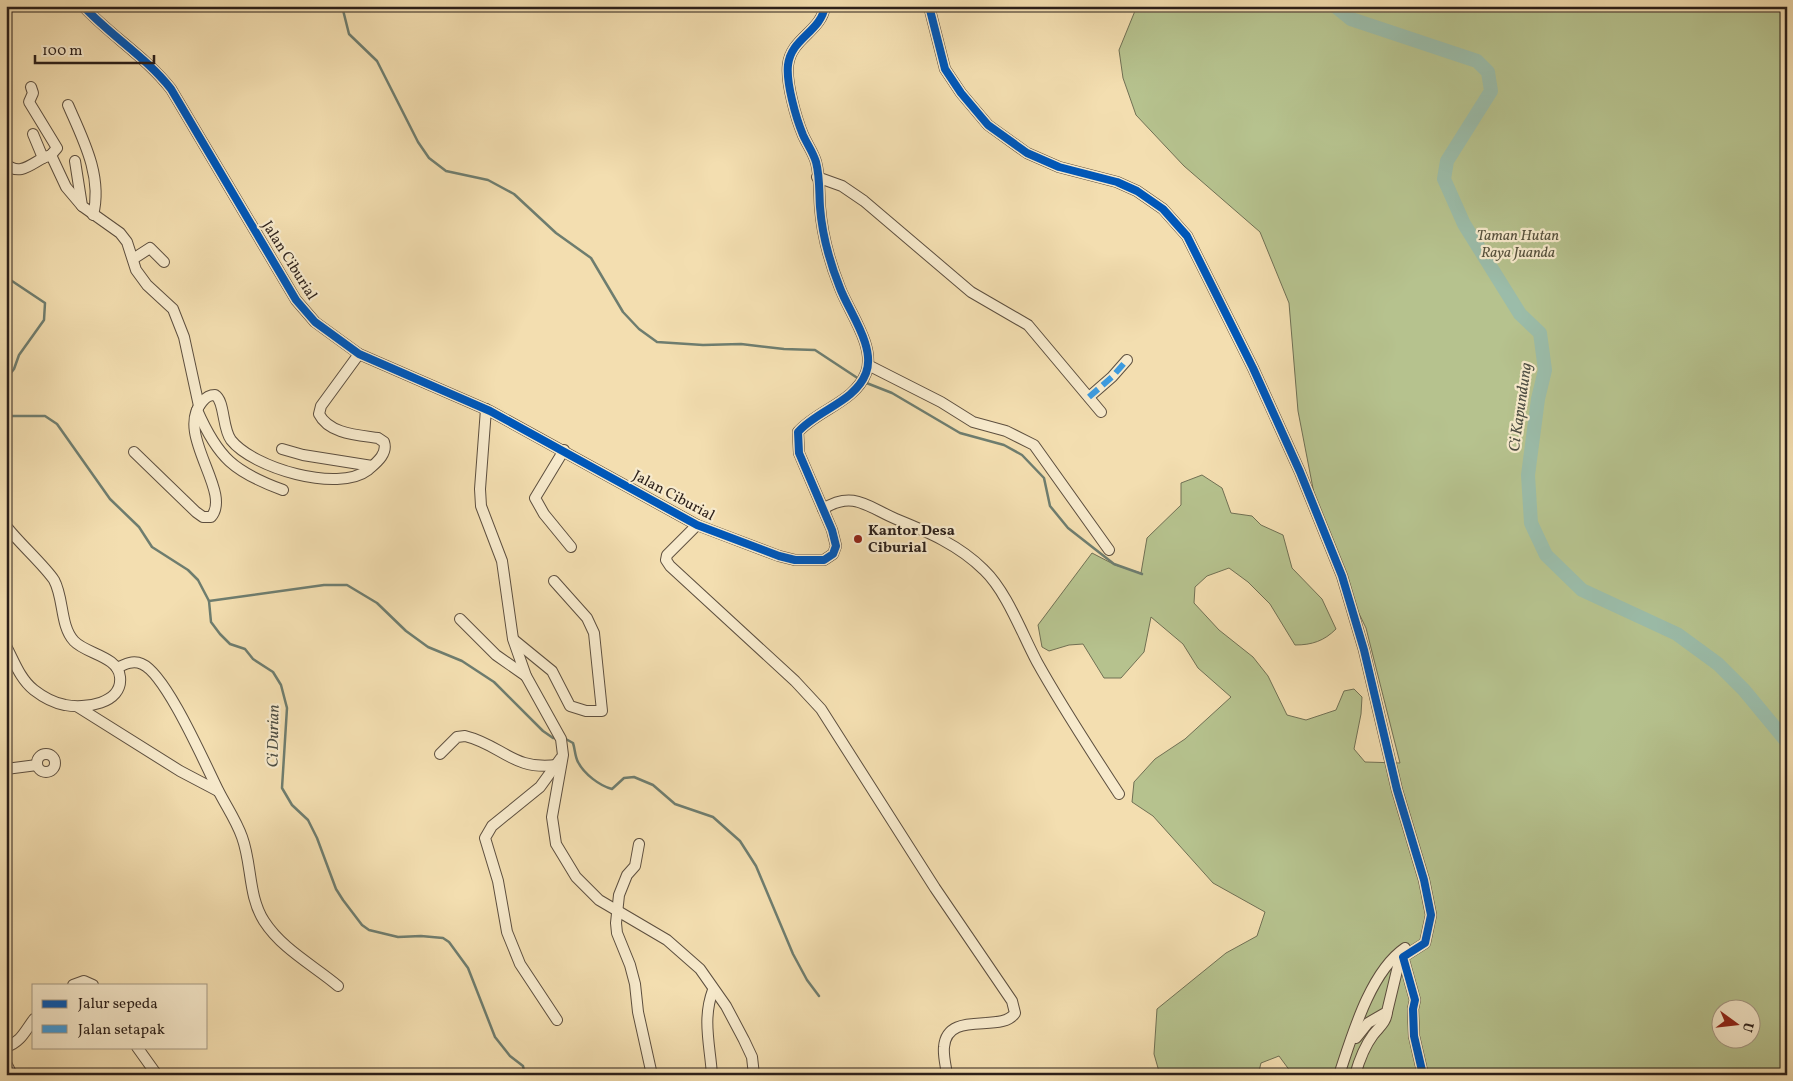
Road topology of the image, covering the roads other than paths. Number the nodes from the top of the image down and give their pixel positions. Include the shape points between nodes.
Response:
1 (83, 6) edge
2 (825, 6) edge
3 (929, 6) edge
4 (31, 87) dead end
5 (68, 105) dead end
6 (33, 134) dead end
7 (47, 157) junction
8 (75, 161) dead end
9 (6, 164) edge
10 (817, 177) junction
11 (82, 206) junction
12 (93, 215) junction
13 (133, 259) junction
14 (164, 262) dead end
15 (359, 354) junction
16 (1127, 360) dead end
17 (868, 365) junction
18 (1089, 397) junction
19 (198, 408) junction
20 (486, 409) junction
21 (1101, 412) dead end
22 (282, 449) dead end
23 (564, 450) junction
24 (134, 452) dead end
25 (372, 466) junction
26 (283, 490) dead end
27 (823, 509) junction
28 (697, 525) junction
29 (6, 526) edge
30 (571, 547) dead end
31 (1109, 550) dead end
32 (554, 580) dead end
33 (460, 620) dead end
34 (513, 639) junction
35 (6, 646) edge
36 (117, 668) junction
37 (526, 676) junction
38 (78, 706) junction
39 (440, 754) dead end
40 (563, 755) junction
41 (37, 765) dead end
42 (557, 765) junction
43 (6, 769) edge
44 (218, 791) junction
45 (1119, 794) dead end
46 (639, 844) dead end
47 (616, 911) junction
48 (1426, 943) junction
49 (1403, 956) junction
50 (76, 984) edge
51 (91, 984) edge
52 (338, 986) dead end
53 (714, 990) junction
54 (1386, 1012) junction
55 (557, 1020) dead end
56 (32, 1022) edge
57 (6, 1047) edge
58 (138, 1048) edge
59 (1348, 1048) junction
60 (6, 1063) edge
61 (12, 1075) edge
62 (157, 1075) edge
63 (652, 1075) edge
64 (712, 1075) edge
65 (754, 1075) edge
66 (947, 1075) edge
67 (1339, 1075) edge
68 (1355, 1075) edge
69 (1423, 1075) edge

1 - 15 street, Jalan Ciburial via 153,68 171,89 296,300 315,322
2 - 10 street via 820,21 794,47 788,67 795,110 817,164
3 - 48 street via 945,69 988,125 1016,146 1059,167 1117,182 1137,191 1163,209 1187,236 1249,360 1300,472 1342,576 1364,650 1397,790 1424,880 1431,915
4 - 7 street via 34,93 29,102 57,148
5 - 12 street via 94,177 97,194
6 - 7 street
7 - 9 street via 22,170
7 - 11 street
8 - 11 street
10 - 17 street via 830,260 845,302 865,340
10 - 18 street via 842,186 864,201 971,292 1028,325
11 - 12 street
12 - 13 street via 120,233
13 - 14 street via 150,248
13 - 19 street via 136,270 147,285 173,309 184,337
15 - 20 street, Jalan Ciburial
15 - 25 street via 321,406 319,414 332,428 384,442 384,454
16 - 18 street
17 - 27 street, Jalan Ciburial via 859,385 848,396 815,416 798,432 799,453
17 - 31 street via 973,422 1006,431 1034,445
18 - 21 street
19 - 24 street via 194,419 197,443 216,497 215,513 211,517 196,512
19 - 25 street via 207,396 218,396 225,431 230,439 251,457 271,467 336,479 355,476
19 - 26 street via 224,458 254,478
20 - 23 street, Jalan Ciburial
20 - 34 street via 481,506 502,561
22 - 25 street
23 - 28 street, Jalan Ciburial
23 - 30 street via 535,498
27 - 28 street, Jalan Ciburial via 836,546 833,554 824,560 795,560 779,556
27 - 45 street via 843,500 870,506 931,533 985,571 1004,597 1077,730
28 - 66 street via 667,555 666,560 821,709 930,881 1012,1001 1015,1013 1011,1018 992,1024 968,1023 949,1036 944,1046
29 - 36 street via 54,581 74,642
32 - 34 street via 594,632 602,711 570,706 552,671
33 - 37 street via 496,655
34 - 37 street
35 - 38 street via 18,670 33,689 56,703
36 - 38 street via 120,682 113,697 97,704
36 - 44 street via 133,662 142,664 158,678 196,744
37 - 40 street via 556,728
38 - 44 street via 180,772
39 - 42 street via 457,737 465,736 528,765
40 - 42 street
40 - 47 street via 552,806 554,839 576,877 599,900
41 - 43 street
42 - 55 street via 540,787 492,826 485,838 498,881 507,932 520,964
44 - 52 street via 243,839 251,884 264,920 281,942
46 - 47 street via 635,866 627,875
47 - 53 street via 653,931 685,955 700,969
47 - 63 street via 617,933 630,965
48 - 49 street
48 - 59 street via 1400,951 1374,983
49 - 54 street
49 - 69 street via 1415,1000 1414,1036
50 - 51 street via 84,981
53 - 64 street via 706,1034
53 - 65 street via 744,1040 752,1058
54 - 59 street via 1368,1023
54 - 68 street via 1386,1019 1373,1035
56 - 57 street via 24,1036
58 - 62 street
59 - 67 street
60 - 61 street

